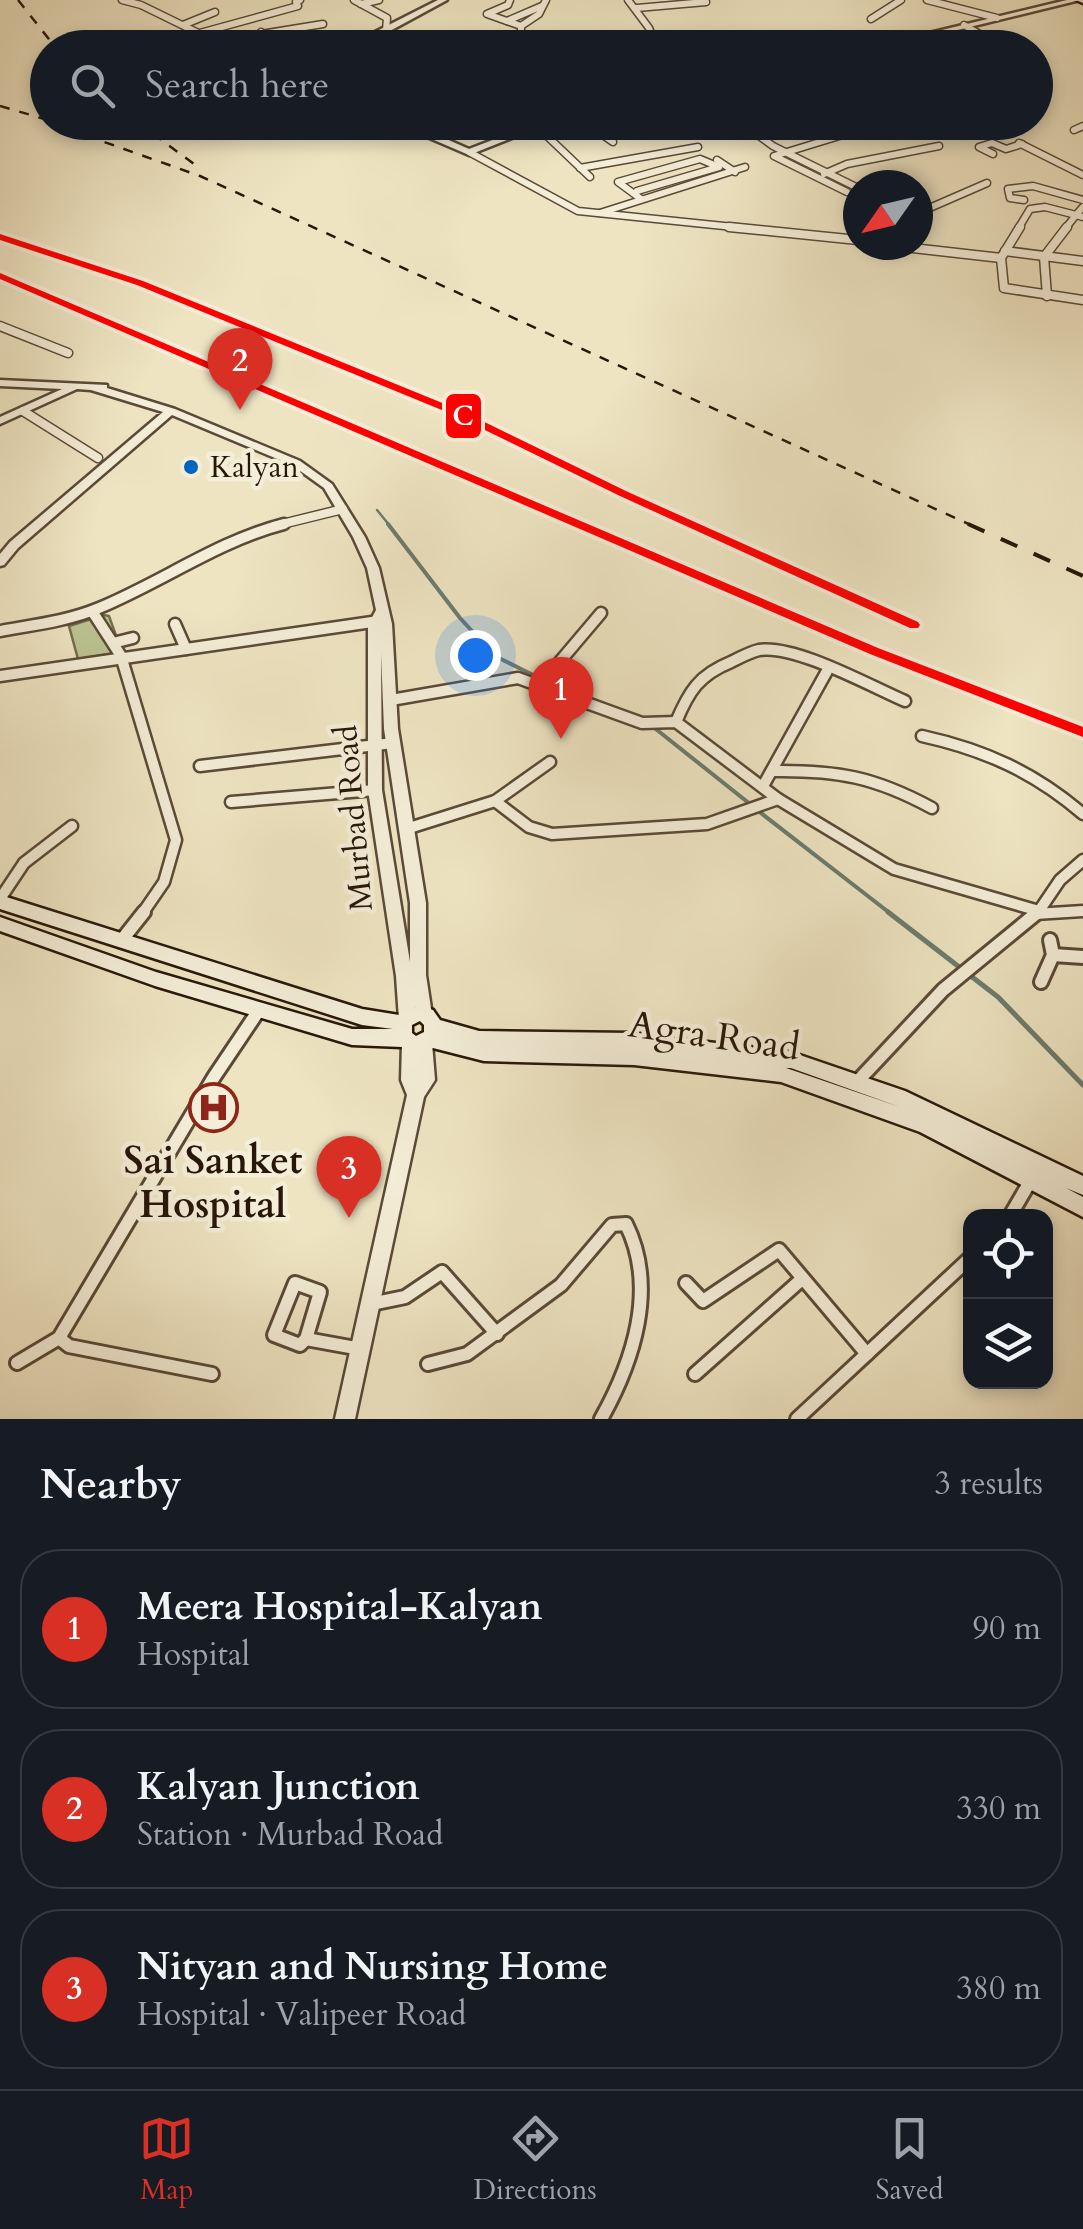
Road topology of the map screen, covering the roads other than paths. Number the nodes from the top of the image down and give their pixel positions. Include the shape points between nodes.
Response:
1 (127, 0) edge
2 (300, 0) edge
3 (380, 0) edge
4 (443, 0) edge
5 (510, 0) edge
6 (628, 0) edge
7 (901, 0) edge
8 (928, 0) edge
9 (1080, 0) edge
10 (357, 2) edge
11 (542, 2) edge
12 (706, 2) edge
13 (636, 8) junction
14 (216, 12) dead end
15 (998, 18) junction
16 (871, 19) dead end
17 (506, 21) junction
18 (182, 24) junction
19 (323, 24) dead end
20 (964, 25) junction
21 (521, 26) junction
22 (194, 30) edge
23 (208, 30) edge
24 (276, 30) edge
25 (386, 30) edge
26 (388, 30) edge
27 (521, 30) edge
28 (648, 30) edge
29 (945, 30) edge
30 (973, 30) edge
31 (1083, 126) edge
32 (1074, 130) dead end
33 (441, 140) edge
34 (502, 140) edge
35 (552, 140) edge
36 (609, 140) edge
37 (767, 140) edge
38 (825, 140) edge
39 (612, 142) dead end
40 (939, 146) dead end
41 (698, 147) dead end
42 (469, 152) junction
43 (785, 152) junction
44 (993, 154) dead end
45 (1064, 154) dead end
46 (1049, 159) junction
47 (580, 168) junction
48 (746, 168) dead end
49 (736, 172) junction
50 (826, 172) junction
51 (1083, 174) edge
52 (590, 177) dead end
53 (815, 177) junction
54 (843, 180) edge
55 (987, 183) dead end
56 (843, 190) edge
57 (638, 196) junction
58 (933, 206) edge
59 (1030, 209) junction
60 (1081, 210) edge
61 (594, 215) junction
62 (843, 239) edge
63 (1083, 248) edge
64 (933, 249) edge
65 (1003, 255) junction
66 (1044, 257) junction
67 (1072, 259) junction
68 (1083, 261) edge
69 (1047, 296) junction
70 (1083, 300) edge
71 (0, 326) edge
72 (68, 353) dead end
73 (0, 383) edge
74 (75, 387) junction
75 (164, 410) junction
76 (22, 411) junction
77 (0, 421) edge
78 (98, 458) dead end
79 (342, 510) junction
80 (0, 562) edge
81 (92, 611) junction
82 (601, 613) dead end
83 (380, 618) junction
84 (174, 624) dead end
85 (0, 631) edge
86 (133, 638) dead end
87 (112, 643) junction
88 (186, 649) junction
89 (121, 656) junction
90 (827, 671) junction
91 (0, 676) edge
92 (540, 685) junction
93 (689, 690) junction
94 (702, 694) dead end
95 (391, 700) junction
96 (906, 702) dead end
97 (671, 722) junction
98 (922, 736) dead end
99 (393, 743) junction
100 (373, 744) junction
101 (550, 762) dead end
102 (200, 766) dead end
103 (772, 770) junction
104 (762, 786) junction
105 (375, 790) junction
106 (778, 798) junction
107 (495, 801) junction
108 (231, 802) dead end
109 (932, 808) dead end
110 (1083, 814) edge
111 (72, 826) dead end
112 (406, 829) junction
113 (1083, 860) edge
114 (0, 900) edge
115 (1039, 911) junction
116 (1083, 912) edge
117 (0, 924) edge
118 (120, 940) junction
119 (1050, 940) dead end
120 (1053, 954) junction
121 (1083, 957) edge
122 (1041, 982) dead end
123 (259, 1010) junction
124 (417, 1031) junction
125 (853, 1089) junction
126 (1030, 1180) junction
127 (1083, 1186) edge
128 (1083, 1207) edge
129 (1014, 1209) edge
130 (963, 1264) edge
131 (802, 1278) junction
132 (686, 1283) dead end
133 (371, 1304) junction
134 (497, 1334) junction
135 (59, 1338) junction
136 (306, 1339) dead end
137 (362, 1350) junction
138 (866, 1354) junction
139 (17, 1364) dead end
140 (428, 1364) dead end
141 (212, 1374) dead end
142 (696, 1374) dead end
143 (345, 1419) edge
144 (601, 1419) edge
145 (796, 1419) edge

1 - 18 street
2 - 23 street via 298,6
3 - 10 street
4 - 26 street
5 - 17 street via 487,14
6 - 13 street
7 - 16 street
8 - 15 street
9 - 15 street
10 - 25 street via 389,21
11 - 17 street
11 - 21 street via 536,18
12 - 13 street
13 - 28 street
14 - 18 street
15 - 20 street
17 - 21 street
18 - 22 street
19 - 24 street
20 - 29 street
20 - 30 street
21 - 27 street
31 - 32 street
33 - 42 street
34 - 42 street
35 - 47 street
36 - 39 street
37 - 43 street
38 - 43 street
40 - 50 street
41 - 47 street
42 - 61 street
43 - 50 street
43 - 53 street via 774,156
44 - 46 street via 979,147 1021,144
45 - 46 street
46 - 51 street
47 - 52 street
48 - 49 street
49 - 57 street
49 - 57 street via 704,156 613,180
50 - 53 street
50 - 54 street
53 - 56 street
55 - 58 street
57 - 57 street via 618,182 700,159 719,167
57 - 61 street
59 - 60 street
59 - 60 street via 1024,199 1010,198 1008,189 1032,186
59 - 65 street
60 - 66 street
61 - 62 street
63 - 67 street
64 - 65 street
65 - 66 street
65 - 69 street via 1004,288
66 - 67 street
66 - 69 street
67 - 68 street
69 - 70 street
71 - 72 street
73 - 74 street, Murbad Road
74 - 75 street, Murbad Road
74 - 76 street
75 - 79 street, Murbad Road via 296,464 328,486
75 - 80 street
76 - 77 street
76 - 78 street
79 - 81 street via 234,541
79 - 83 street, Murbad Road via 373,568
81 - 85 street
81 - 87 street
82 - 92 street
83 - 88 street
83 - 95 street, Murbad Road
83 - 100 street, Murbad Road
84 - 88 street
86 - 87 street
87 - 89 street
88 - 89 street
89 - 91 street
89 - 118 street via 176,850 166,881
90 - 93 street via 758,650 707,672
90 - 96 street
90 - 103 street
92 - 95 street via 507,677
92 - 97 street via 642,723
93 - 94 street
93 - 97 street
95 - 99 street, Murbad Road
97 - 104 street
98 - 110 street via 1006,758
99 - 100 street
99 - 112 street, Murbad Road
100 - 102 street
100 - 105 street, Murbad Road
101 - 107 street
103 - 104 street
103 - 109 street via 872,776
104 - 106 street
105 - 108 street
105 - 124 street, Murbad Road
106 - 107 street via 707,824 552,834
106 - 115 street via 894,868
107 - 112 street
111 - 114 street via 24,863
112 - 124 street, Murbad Road via 418,904
113 - 115 street
114 - 118 main road, Agra Road
115 - 116 street
115 - 125 street via 943,990
117 - 123 main road, Agra Road
118 - 124 main road, Agra Road
119 - 120 street
120 - 121 street
120 - 122 street
123 - 124 main road, Agra Road via 352,1037
123 - 135 street
124 - 125 main road, Agra Road via 484,1053 694,1062
124 - 133 street via 426,1080 416,1096
125 - 126 main road, Agra Road
125 - 127 main road, Agra Road
126 - 128 main road, Agra Road
126 - 129 street
130 - 138 street
131 - 132 street via 778,1249 706,1300
131 - 138 street
131 - 142 street
133 - 134 street via 405,1297 442,1272
133 - 137 street
134 - 140 street via 467,1354
134 - 144 street via 562,1285 612,1224 626,1224 637,1264 635,1344
135 - 139 street
135 - 141 street via 69,1346
136 - 137 street
137 - 143 street
138 - 145 street

